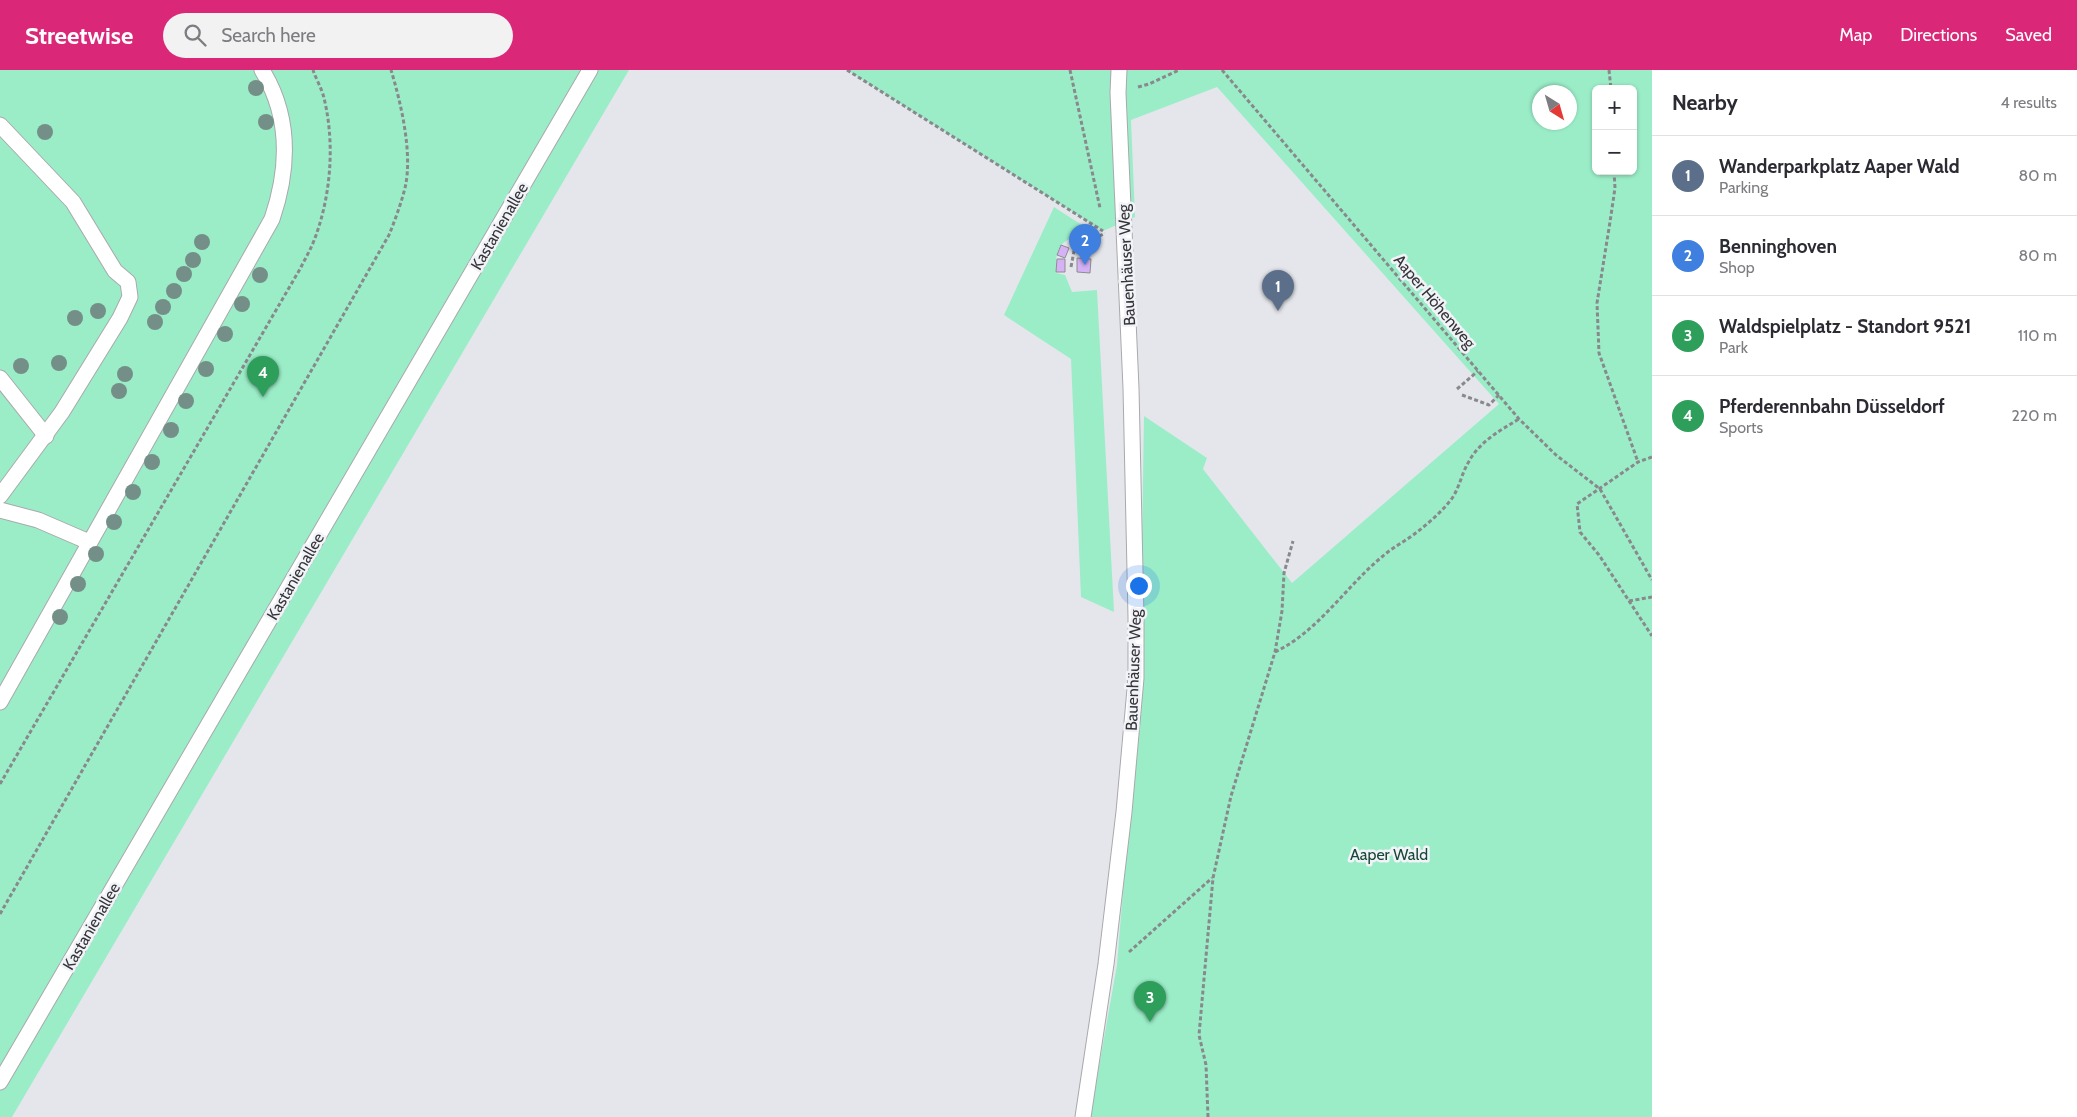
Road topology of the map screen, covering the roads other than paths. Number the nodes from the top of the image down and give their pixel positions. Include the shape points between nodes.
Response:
1 (262, 70) edge
2 (590, 70) edge
3 (1119, 70) edge
4 (0, 125) edge
5 (0, 378) edge
6 (46, 436) junction
7 (0, 496) edge
8 (0, 510) edge
9 (89, 542) junction
10 (0, 702) edge
11 (0, 1082) edge
12 (1083, 1117) edge

1 - 9 lane via 285,133 282,192 272,219
2 - 11 lane, Kastanienallee
3 - 12 lane, Bauenhäuser Weg via 1131,388 1136,678 1106,964
4 - 6 lane via 73,202 115,271 128,282 130,297
5 - 6 lane
6 - 7 lane
8 - 9 lane via 38,520
9 - 10 lane

